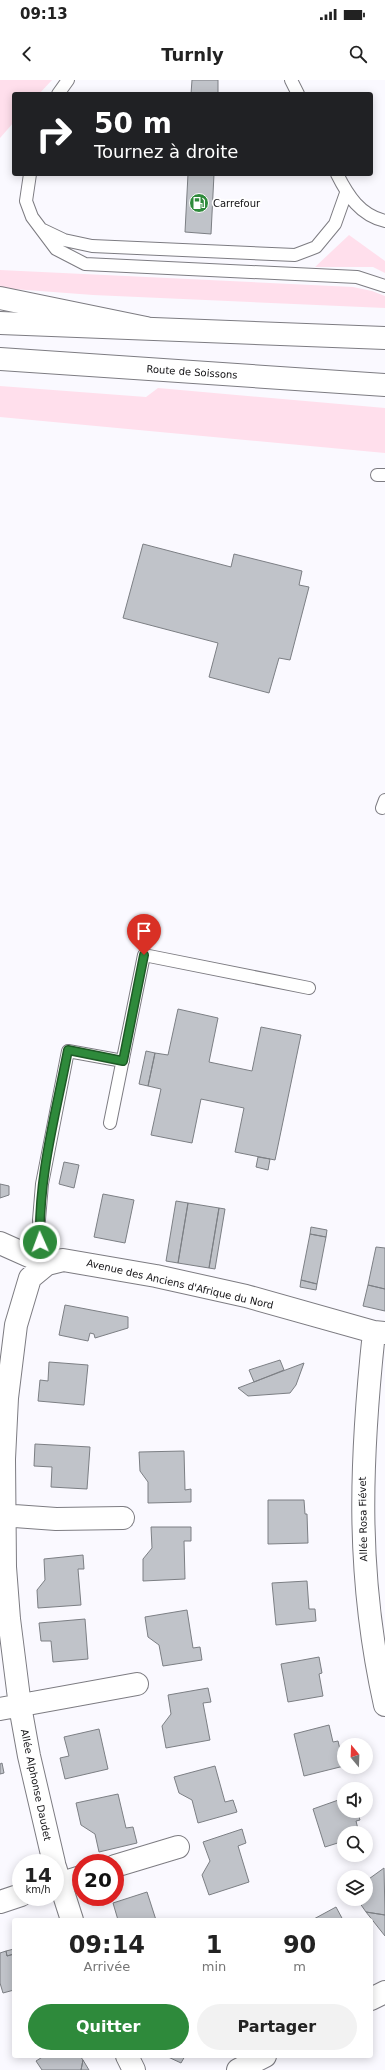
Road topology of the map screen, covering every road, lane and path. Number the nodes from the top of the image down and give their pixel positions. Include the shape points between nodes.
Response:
1 (68, 80) edge
2 (291, 80) edge
3 (59, 92) edge
4 (297, 92) edge
5 (30, 176) edge
6 (338, 176) edge
7 (346, 193) junction
8 (385, 221) edge
9 (40, 229) junction
10 (385, 286) edge
11 (0, 298) edge
12 (0, 323) edge
13 (146, 328) junction
14 (385, 338) edge
15 (0, 359) edge
16 (356, 384) junction
17 (385, 385) edge
18 (385, 389) edge
19 (310, 988) dead end
20 (123, 1061) junction
21 (110, 1123) dead end
22 (0, 1243) edge
23 (47, 1264) junction
24 (379, 1333) edge
25 (3, 1515) edge
26 (123, 1518) dead end
27 (137, 1684) dead end
28 (385, 1705) edge
29 (10, 1708) edge
30 (178, 1847) dead end
31 (51, 1854) edge
32 (124, 1863) edge
33 (12, 1898) edge
34 (64, 1898) edge
35 (0, 1902) edge
36 (71, 1918) edge
37 (385, 1992) edge
38 (373, 1998) edge
39 (128, 2058) edge
40 (261, 2058) edge
41 (134, 2070) edge
42 (238, 2070) edge

1 - 3 lane
2 - 4 lane
5 - 9 lane via 26,201
6 - 7 lane
7 - 8 lane via 354,203 376,219
7 - 9 lane via 335,224 316,246 295,255 92,246 64,240
9 - 10 lane via 56,249 85,264 357,277
11 - 13 main road
12 - 13 main road
13 - 14 main road
15 - 16 main road, Route de Soissons
16 - 17 main road, Route de Soissons
16 - 18 main road
19 - 20 lane via 144,955
20 - 21 lane
20 - 23 lane via 68,1050 42,1184 40,1242
22 - 23 main road
23 - 24 main road, Avenue des Anciens d'Afrique du Nord via 69,1260 156,1276 246,1296
23 - 25 main road, Allée Alphonse Daudet via 30,1278 16,1325 8,1398
24 - 28 main road, Allée Rosa Fiévet via 366,1406 362,1529 370,1624
25 - 26 main road via 56,1519
25 - 29 main road, Allée Alphonse Daudet via 9,1619
27 - 29 main road
29 - 31 main road, Allée Alphonse Daudet
30 - 32 main road
33 - 35 main road
34 - 36 main road, Allée Alphonse Daudet
37 - 38 main road
39 - 41 main road
40 - 42 main road

